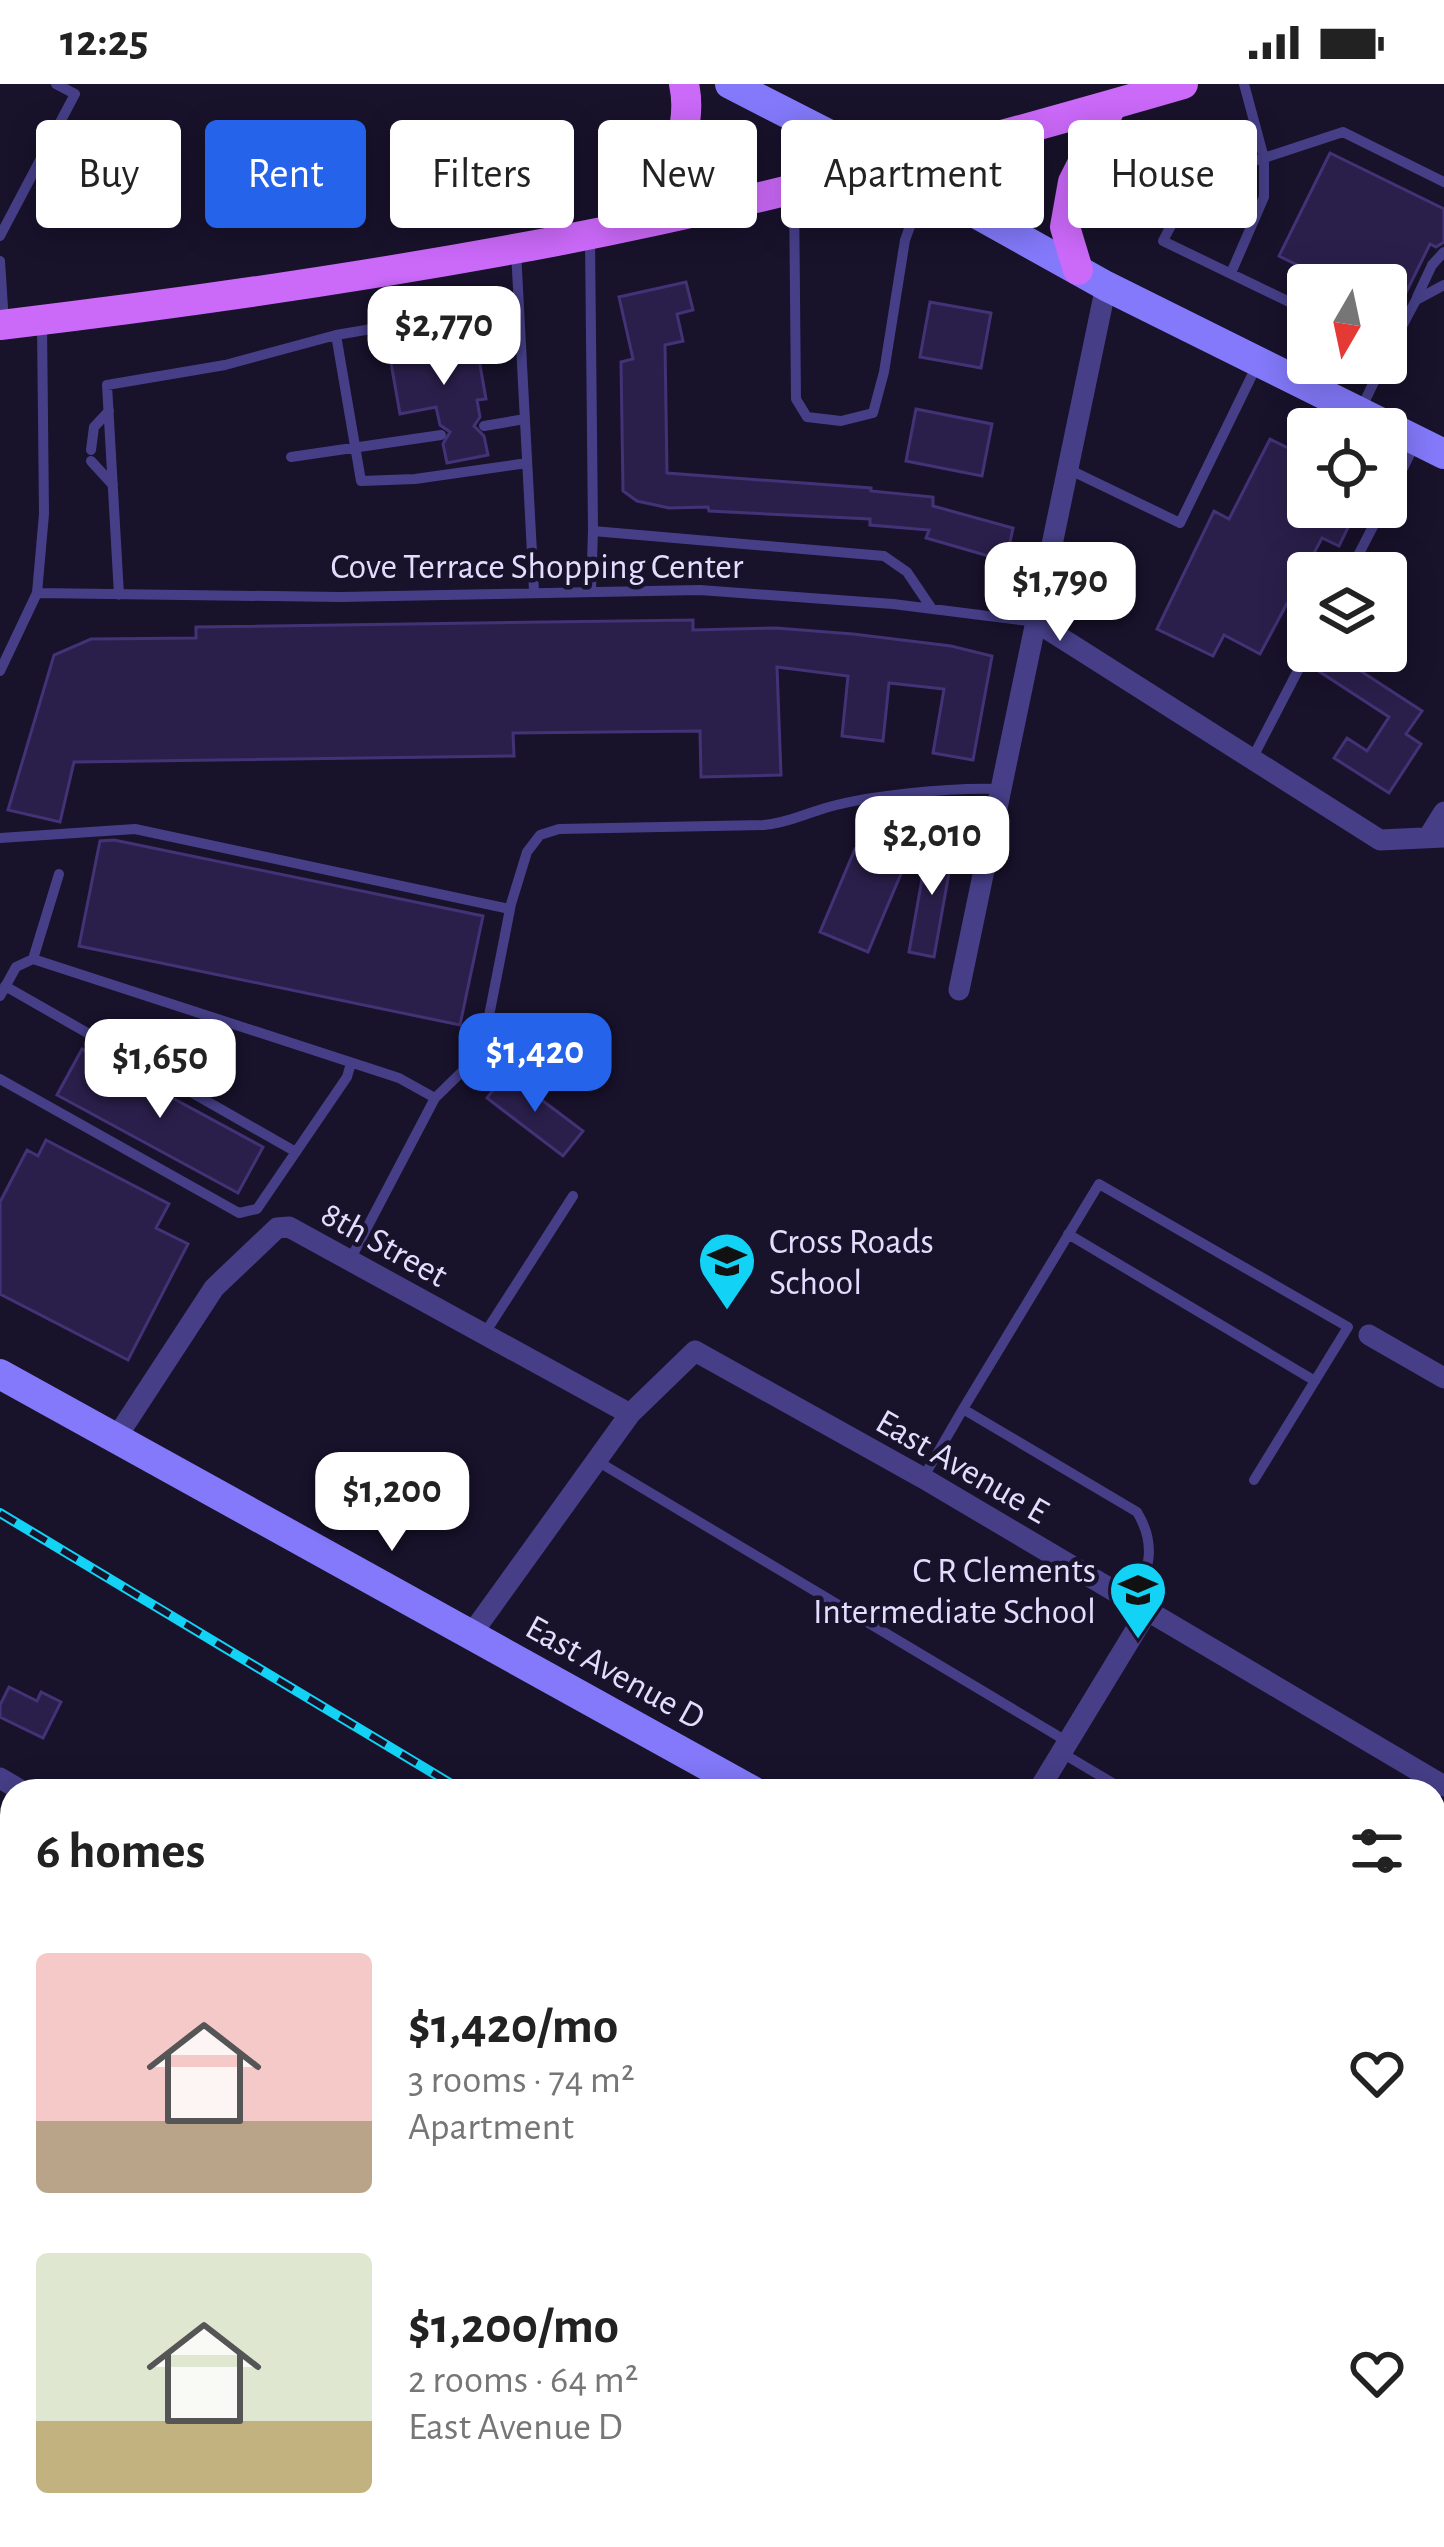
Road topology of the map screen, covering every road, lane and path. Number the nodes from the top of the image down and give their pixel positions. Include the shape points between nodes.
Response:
1 (56, 84) edge
2 (684, 84) edge
3 (730, 84) edge
4 (1183, 84) edge
5 (1244, 84) edge
6 (1112, 105) junction
7 (685, 120) edge
8 (801, 120) edge
9 (1044, 124) edge
10 (1264, 158) junction
11 (1444, 182) edge
12 (615, 228) edge
13 (794, 228) edge
14 (910, 228) edge
15 (1003, 228) edge
16 (590, 234) junction
17 (0, 236) edge
18 (516, 248) junction
19 (1439, 249) edge
20 (0, 260) edge
21 (1078, 270) junction
22 (1231, 273) junction
23 (1444, 285) edge
24 (1106, 286) junction
25 (1416, 300) junction
26 (1287, 301) edge
27 (519, 304) junction
28 (1407, 316) edge
29 (42, 320) junction
30 (2, 325) edge
31 (336, 335) junction
32 (1258, 362) junction
33 (1351, 408) edge
34 (109, 411) junction
35 (525, 418) junction
36 (484, 426) dead end
37 (441, 435) dead end
38 (1430, 447) edge
39 (355, 448) junction
40 (290, 457) dead end
41 (527, 463) junction
42 (1068, 469) junction
43 (1407, 476) edge
44 (112, 485) junction
45 (593, 531) junction
46 (591, 590) junction
47 (533, 591) junction
48 (37, 593) junction
49 (118, 595) junction
50 (932, 609) junction
51 (1036, 622) junction
52 (0, 671) edge
53 (1297, 672) edge
54 (1252, 759) junction
55 (1001, 789) junction
56 (1444, 812) edge
57 (1437, 837) edge
58 (0, 838) edge
59 (59, 874) dead end
60 (510, 909) junction
61 (33, 959) junction
62 (959, 990) dead end
63 (3, 991) edge
64 (351, 1063) junction
65 (0, 1079) edge
66 (435, 1098) junction
67 (296, 1152) junction
68 (573, 1196) dead end
69 (1068, 1234) junction
70 (349, 1262) junction
71 (483, 1335) junction
72 (1369, 1335) dead end
73 (0, 1374) edge
74 (1444, 1378) edge
75 (1315, 1382) junction
76 (963, 1409) junction
77 (630, 1414) junction
78 (116, 1438) junction
79 (597, 1461) junction
80 (923, 1478) junction
81 (1254, 1480) dead end
82 (1141, 1606) junction
83 (470, 1636) junction
84 (1065, 1747) junction
85 (731, 1779) edge
86 (1045, 1779) edge
87 (1109, 1779) edge
88 (1432, 1779) edge

1 - 17 lane via 75,94
2 - 7 main road
3 - 8 main road
4 - 6 main road
5 - 10 lane
6 - 9 main road
6 - 21 main road via 1072,182 1065,227
10 - 11 lane via 1343,132
10 - 22 lane via 1264,197
10 - 22 lane via 1196,177 1163,241
12 - 16 main road
13 - 14 lane via 796,399 807,417 841,421 873,413
15 - 21 main road
16 - 18 main road
16 - 45 lane
18 - 27 lane
18 - 29 main road
19 - 25 lane
20 - 30 lane
21 - 24 main road
22 - 26 lane
23 - 25 lane
24 - 32 main road
24 - 42 street
25 - 28 lane
27 - 31 lane
27 - 35 lane
29 - 30 main road
29 - 48 lane
31 - 34 lane via 107,385
31 - 39 lane
32 - 33 main road
32 - 42 lane via 1180,523
34 - 44 lane
34 - 44 lane via 94,427 91,456
35 - 36 lane
35 - 41 lane
37 - 39 lane
38 - 43 lane
39 - 40 lane
39 - 41 lane via 361,481
41 - 47 lane
42 - 51 street
44 - 49 lane
45 - 46 lane
45 - 50 lane via 884,556 907,572
46 - 47 lane, Cove Terrace Shopping Center
46 - 50 lane, Cove Terrace Shopping Center via 700,590
47 - 49 lane, Cove Terrace Shopping Center
48 - 49 lane, Cove Terrace Shopping Center
48 - 52 lane
50 - 51 lane, Cove Terrace Shopping Center
51 - 54 street
51 - 55 street
53 - 54 lane
54 - 57 street via 1379,840
55 - 60 lane via 921,793 764,825 559,829 540,835 527,852
55 - 62 street
56 - 57 street
58 - 60 lane via 135,830
59 - 61 lane
60 - 66 lane via 475,1059
61 - 63 lane via 16,967
61 - 64 lane
63 - 67 lane
64 - 66 lane
64 - 67 lane
65 - 67 lane via 239,1213 257,1209
66 - 70 lane
68 - 71 lane
69 - 75 lane
69 - 75 lane via 1099,1184 1348,1327
69 - 76 lane
70 - 71 street, 8th Street
70 - 78 street, 8th Street via 290,1227 277,1228 214,1288
71 - 77 street, 8th Street
72 - 74 street
73 - 78 main road, East Avenue D
75 - 81 lane
76 - 80 lane
76 - 82 lane via 1137,1512 1151,1557
77 - 79 street
77 - 80 street, East Avenue E via 694,1351
78 - 83 main road, East Avenue D
79 - 83 street
79 - 84 lane
80 - 82 street, East Avenue E
82 - 84 street
82 - 88 street, East Avenue E
83 - 85 main road, East Avenue D
84 - 86 street
84 - 87 lane

